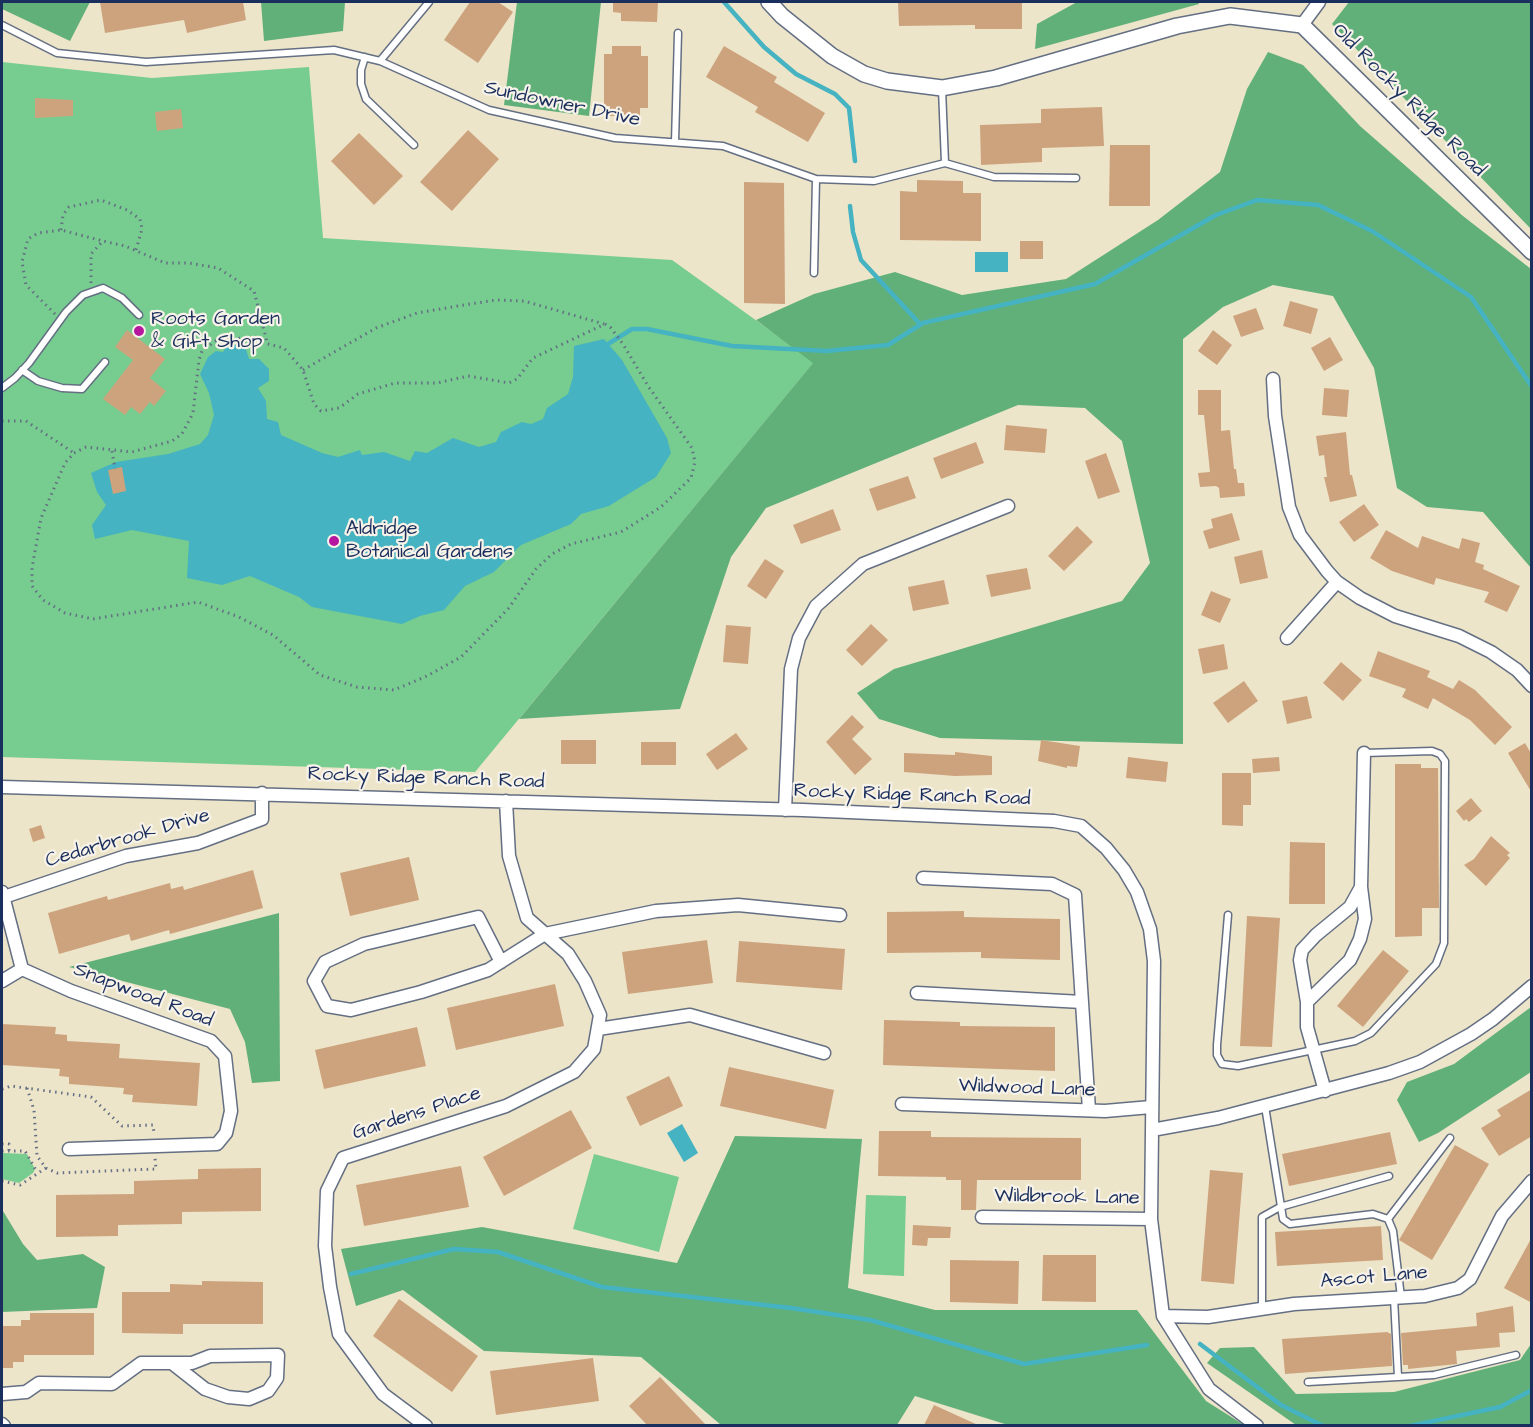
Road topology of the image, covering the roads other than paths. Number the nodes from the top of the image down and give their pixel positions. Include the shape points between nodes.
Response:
1 (429, 2) edge
2 (770, 2) edge
3 (1319, 2) edge
4 (2, 25) edge
5 (1302, 25) junction
6 (678, 33) dead end
7 (364, 57) junction
8 (380, 61) junction
9 (942, 88) junction
10 (675, 142) junction
11 (414, 145) dead end
12 (945, 163) junction
13 (1076, 178) dead end
14 (816, 179) junction
15 (1532, 252) edge
16 (814, 273) dead end
17 (140, 315) dead end
18 (105, 362) dead end
19 (22, 370) junction
20 (1274, 379) dead end
21 (2, 388) edge
22 (1008, 506) dead end
23 (1337, 582) junction
24 (1287, 638) dead end
25 (1532, 686) edge
26 (1364, 753) joint
27 (2, 787) edge
28 (262, 793) junction
29 (506, 801) junction
30 (785, 810) junction
31 (923, 878) dead end
32 (1361, 887) junction
33 (3, 894) edge
34 (840, 915) dead end
35 (1228, 915) dead end
36 (545, 934) junction
37 (501, 962) junction
38 (22, 969) junction
39 (2, 981) edge
40 (1532, 986) edge
41 (917, 993) dead end
42 (1082, 1002) junction
43 (1307, 1002) junction
44 (598, 1029) junction
45 (1314, 1050) junction
46 (824, 1053) dead end
47 (1324, 1091) junction
48 (902, 1104) dead end
49 (1265, 1106) junction
50 (1151, 1107) junction
51 (1089, 1110) junction
52 (1152, 1130) junction
53 (1450, 1138) dead end
54 (69, 1149) dead end
55 (1389, 1176) dead end
56 (1532, 1181) edge
57 (1280, 1207) junction
58 (982, 1217) dead end
59 (1150, 1219) junction
60 (1388, 1219) junction
61 (1397, 1298) junction
62 (1262, 1309) junction
63 (1162, 1316) junction
64 (1516, 1355) dead end
65 (172, 1363) junction
66 (1398, 1377) junction
67 (1308, 1382) dead end
68 (2, 1394) edge
69 (426, 1425) edge
70 (1257, 1425) edge

1 - 8 lane
2 - 9 street, Old Rocky Ridge Road via 832,56 864,75
3 - 5 street
4 - 7 lane, Sundowner Drive via 57,53 146,62 334,50
5 - 9 street, Old Rocky Ridge Road via 1230,16 1177,26 996,78
5 - 15 street, Old Rocky Ridge Road
6 - 10 lane
7 - 8 lane, Sundowner Drive
7 - 11 lane via 361,84 366,99
8 - 10 lane, Sundowner Drive via 489,110 615,138
9 - 12 lane
10 - 14 lane, Sundowner Drive via 723,146
12 - 13 lane via 994,177
12 - 14 lane, Sundowner Drive via 874,181
14 - 16 lane
17 - 19 lane via 122,298 103,288 83,295
18 - 19 lane via 82,389 38,381
19 - 21 lane
20 - 23 street via 1275,416 1288,507 1300,535
22 - 30 street via 864,564 816,606 799,638 791,669
23 - 24 street
23 - 25 street via 1395,616 1459,636 1491,652
26 - 32 street
26 - 45 lane via 1432,751 1445,761 1444,943 1436,964 1371,1033 1355,1041
27 - 28 street, Rocky Ridge Ranch Road
28 - 29 street, Rocky Ridge Ranch Road
28 - 33 street, Cedarbrook Drive via 262,819 198,843 126,856
29 - 30 street, Rocky Ridge Ranch Road
29 - 36 street, Gardens Place via 509,856 527,918
30 - 50 street, Rocky Ridge Ranch Road via 1054,821 1081,826 1124,870 1137,892 1150,929 1154,961
31 - 42 street via 1052,884 1075,895
32 - 43 street via 1365,919 1360,939 1350,960
32 - 43 street via 1350,907 1302,950
33 - 38 street, Cedarbrook Drive
34 - 36 street via 738,905 656,911
35 - 45 lane via 1217,1045 1222,1064 1238,1066
36 - 37 street
36 - 44 street, Gardens Place via 567,954 585,981 600,1015
37 - 37 street via 478,917 364,944 325,962 314,981 327,1006 351,1010 421,992
38 - 39 street
38 - 54 street, Snapwood Road via 71,991 211,1041 225,1056 231,1111 226,1133 217,1144
40 - 47 street via 1493,1019 1447,1048 1389,1074
41 - 42 street
42 - 51 street
43 - 45 street via 1307,1027
44 - 46 street via 690,1015
44 - 69 street, Gardens Place via 594,1049 574,1072 506,1106 343,1158 327,1191 325,1246 339,1334 383,1394
45 - 47 street
47 - 49 street
48 - 51 street, Wildwood Lane
49 - 52 street
49 - 57 lane
50 - 51 street, Wildwood Lane
50 - 52 street, Rocky Ridge Ranch Road
52 - 59 street, Rocky Ridge Ranch Road
53 - 60 lane
55 - 57 lane
56 - 61 street, Ascot Lane via 1502,1216 1470,1278 1458,1288
57 - 60 lane via 1283,1219 1290,1224 1373,1214
57 - 62 lane via 1262,1217
58 - 59 street, Wildbrook Lane
59 - 63 street, Rocky Ridge Ranch Road
60 - 61 lane via 1393,1231
61 - 62 street, Ascot Lane
61 - 66 lane
62 - 63 street, Ascot Lane via 1208,1317
63 - 70 street via 1209,1389
64 - 66 lane via 1434,1375
65 - 65 street via 192,1363 210,1356 278,1355 278,1377 268,1391 249,1399 228,1397 205,1389
65 - 68 street via 141,1363 112,1384 39,1383 26,1392
66 - 67 lane

